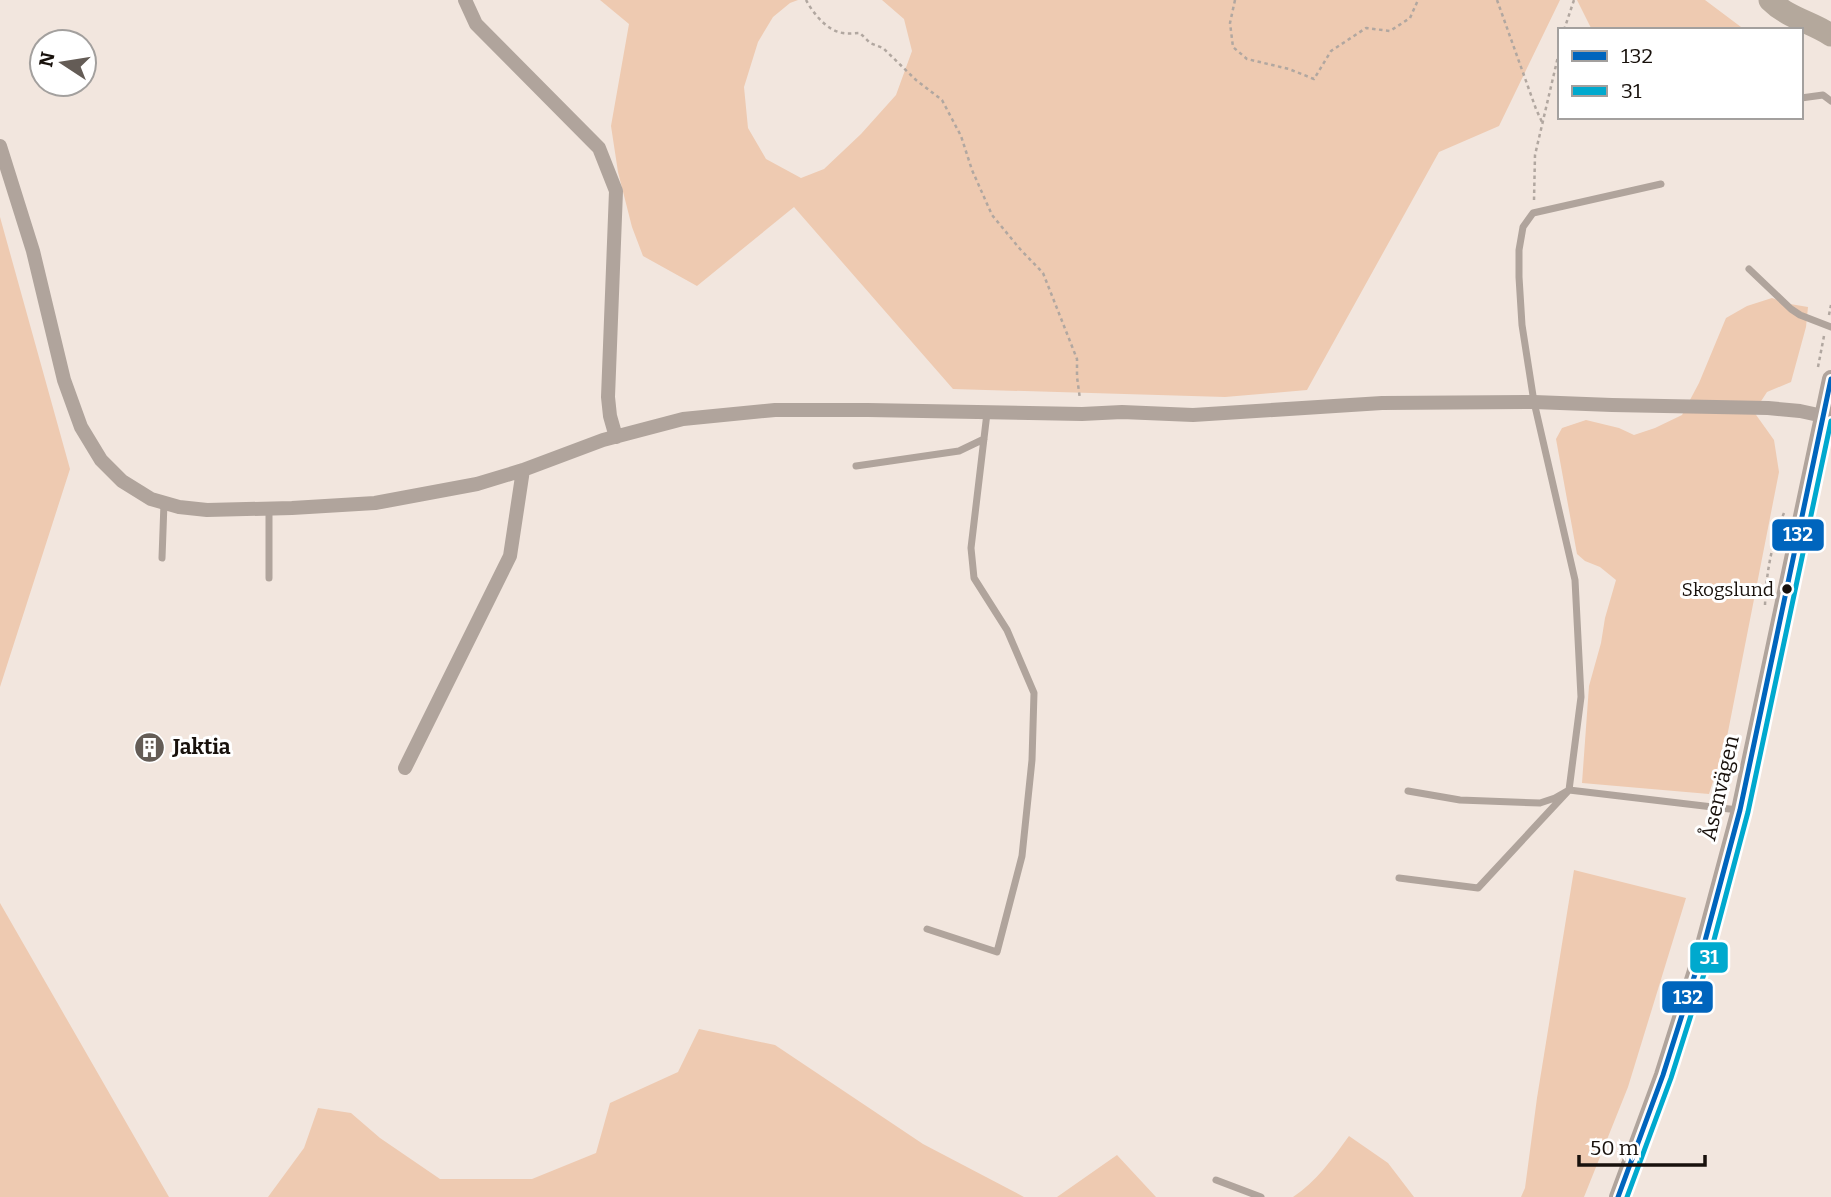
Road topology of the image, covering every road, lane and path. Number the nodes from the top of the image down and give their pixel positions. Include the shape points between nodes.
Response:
1 (465, 0) edge
2 (806, 0) edge
3 (1235, 0) edge
4 (1418, 0) edge
5 (1497, 0) edge
6 (1574, 0) edge
7 (1770, 0) edge
8 (1565, 28) edge
9 (1828, 31) edge
10 (1558, 57) edge
11 (1803, 98) edge
12 (1831, 101) edge
13 (1543, 124) junction
14 (0, 146) edge
15 (1661, 184) dead end
16 (1533, 214) junction
17 (1749, 269) dead end
18 (1831, 305) edge
19 (1829, 326) edge
20 (1824, 376) edge
21 (1534, 402) junction
22 (987, 412) junction
23 (1083, 414) junction
24 (1823, 416) junction
25 (617, 437) junction
26 (984, 439) junction
27 (856, 466) dead end
28 (523, 470) junction
29 (164, 503) junction
30 (269, 509) junction
31 (1785, 510) dead end
32 (162, 558) dead end
33 (268, 578) dead end
34 (1764, 611) dead end
35 (405, 768) dead end
36 (1570, 790) junction
37 (1408, 791) dead end
38 (1740, 810) junction
39 (1399, 878) dead end
40 (928, 929) dead end
41 (1216, 1180) dead end
42 (1261, 1197) edge
43 (1618, 1197) edge

1 - 25 street via 476,24 599,148 616,191 608,397
2 - 23 path via 831,29 860,33 942,100 992,215 1043,273 1077,359
3 - 4 path via 1230,23 1233,47 1247,59 1314,79 1331,51 1366,28 1390,31 1410,18
5 - 13 path
6 - 8 path
7 - 9 highway via 1796,19
10 - 13 path
11 - 12 lane via 1823,95
13 - 16 path via 1535,155
14 - 29 street via 81,427 101,460 122,481
15 - 16 lane
16 - 21 lane via 1523,227 1519,277
17 - 19 lane via 1791,309
18 - 19 path
19 - 20 path
20 - 24 street, Åsenvägen
21 - 23 street via 1382,403 1194,415
21 - 24 street via 1768,408
21 - 36 lane via 1575,580 1581,697
22 - 23 street
22 - 25 street via 775,410 683,419
22 - 26 lane
24 - 38 street, Åsenvägen
25 - 28 street
26 - 27 lane via 959,451
26 - 40 lane via 971,548 974,578 1007,630 1034,693 1022,856 998,952
28 - 30 street via 477,484 375,503
28 - 35 street via 510,556
29 - 30 street via 207,510
29 - 32 lane
30 - 33 lane
31 - 34 path via 1774,541
36 - 37 lane via 1540,803 1460,800
36 - 38 lane
36 - 39 lane via 1478,888
38 - 43 street, Åsenvägen via 1702,952
41 - 42 lane

